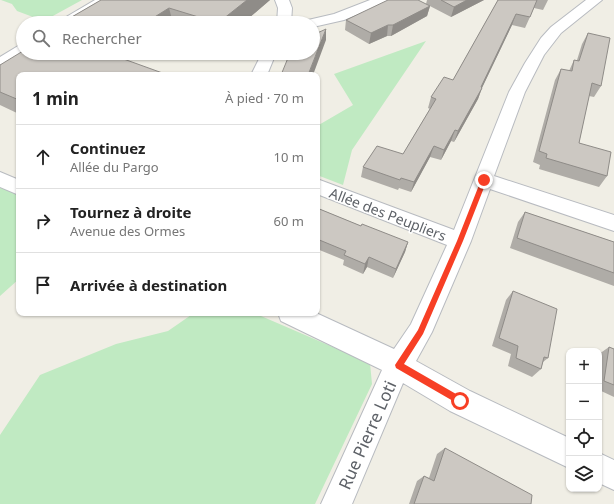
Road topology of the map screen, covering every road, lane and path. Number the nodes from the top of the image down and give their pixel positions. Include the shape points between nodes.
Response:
1 (104, 0) edge
2 (282, 0) edge
3 (381, 0) edge
4 (595, 0) edge
5 (78, 16) edge
6 (285, 16) edge
7 (320, 22) edge
8 (16, 53) edge
9 (266, 60) edge
10 (0, 63) edge
11 (260, 72) edge
12 (0, 179) edge
13 (484, 180) junction
14 (16, 187) edge
15 (320, 187) edge
16 (614, 223) edge
17 (460, 241) junction
18 (296, 316) edge
19 (398, 365) junction
20 (566, 453) edge
21 (602, 469) edge
22 (614, 475) edge
23 (336, 504) edge

1 - 5 street
2 - 6 street via 286,8
3 - 7 street
4 - 13 street, Rue Pierre Loti via 560,26 538,53 517,92
8 - 10 street
9 - 11 street
12 - 14 street
13 - 16 street
13 - 17 street, Rue Pierre Loti
15 - 17 street, Allée des Peupliers
17 - 19 street, Rue Pierre Loti via 420,332
18 - 19 street
19 - 20 street via 460,401
19 - 23 street, Rue Pierre Loti
21 - 22 street

